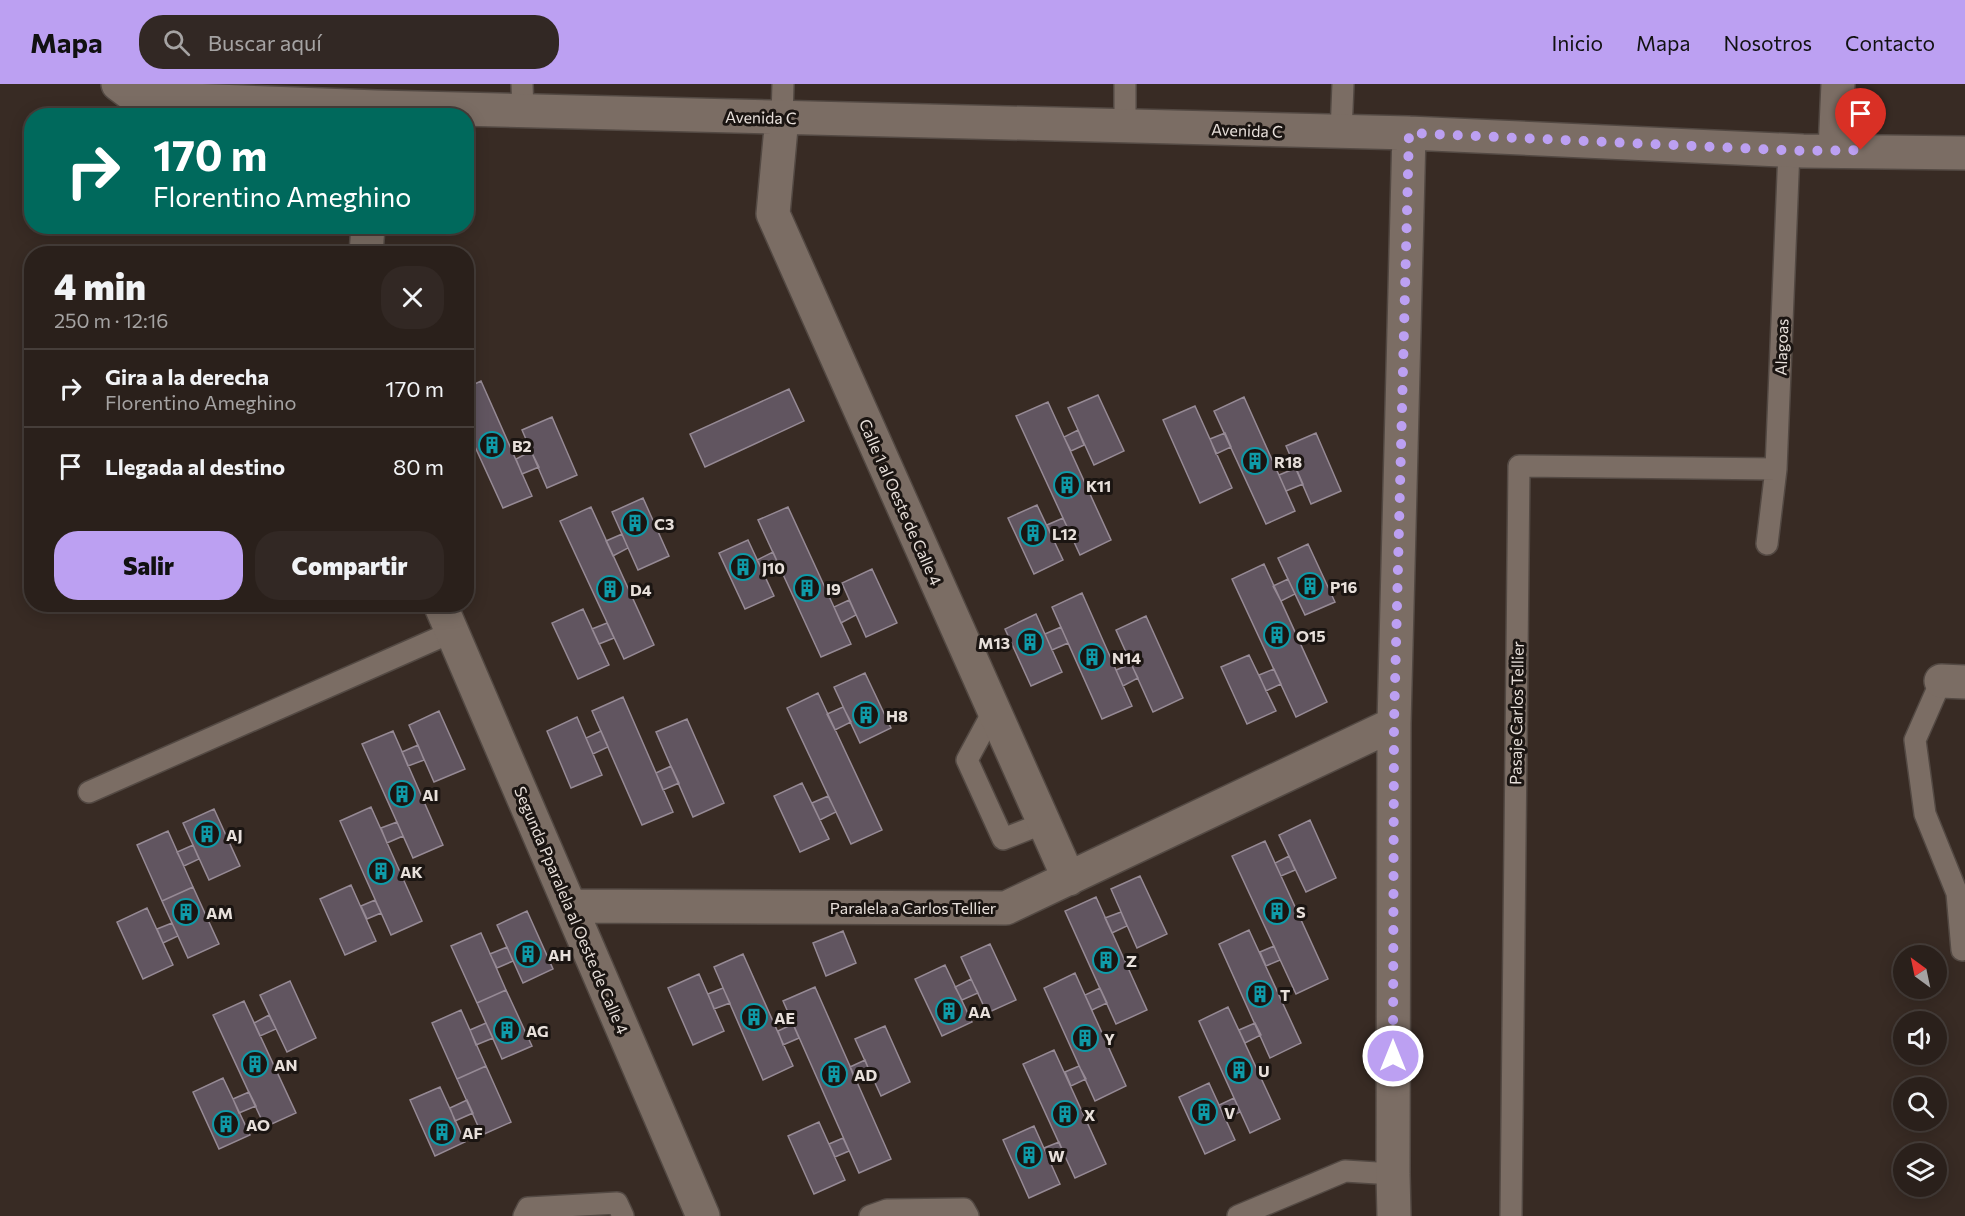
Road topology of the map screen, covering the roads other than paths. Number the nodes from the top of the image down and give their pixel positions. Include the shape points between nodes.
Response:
1 (118, 84) edge
2 (783, 84) edge
3 (1125, 84) edge
4 (1343, 84) edge
5 (1838, 84) edge
6 (522, 97) edge
7 (362, 103) edge
8 (782, 117) junction
9 (1125, 127) junction
10 (1341, 133) junction
11 (1409, 133) junction
12 (1789, 150) junction
13 (1835, 150) junction
14 (1965, 153) edge
15 (1776, 469) junction
16 (1767, 544) dead end
17 (446, 618) edge
18 (1953, 682) edge
19 (994, 710) junction
20 (1394, 724) junction
21 (88, 792) dead end
22 (1044, 823) junction
23 (1069, 879) junction
24 (571, 906) junction
25 (1962, 950) dead end
26 (1393, 1174) junction
27 (524, 1216) edge
28 (623, 1216) edge
29 (703, 1216) edge
30 (870, 1216) edge
31 (968, 1216) edge
32 (1238, 1216) edge
33 (1394, 1216) edge
34 (1512, 1216) edge

1 - 7 street, Avenida C via 134,96 162,99
2 - 8 lane
3 - 9 lane
4 - 10 lane
5 - 13 street
6 - 7 street, Avenida C
6 - 8 street, Avenida C
8 - 9 street, Avenida C
8 - 19 street, Calle 1 al Oeste de Calle 4 via 773,214
9 - 10 street, Avenida C
10 - 11 street, Avenida C
11 - 12 street, Avenida C
11 - 20 street
12 - 13 street, Avenida C
12 - 15 lane, Alagoas
13 - 14 street, Avenida C
15 - 16 lane, Alagoas
15 - 34 lane, Pasaje Carlos Tellier via 1519,466
17 - 21 lane
17 - 24 street, Segunda Pparalela al Oeste de Calle 4
18 - 25 lane via 1915,740 1925,814 1958,893
19 - 22 street, Calle 1 al Oeste de Calle 4
19 - 22 lane via 967,760 1004,839
20 - 23 street, Paralela a Carlos Tellier
20 - 26 street
22 - 23 street, Calle 1 al Oeste de Calle 4
23 - 24 street, Paralela a Carlos Tellier via 1006,908
24 - 29 street, Segunda Pparalela al Oeste de Calle 4
26 - 32 lane via 1346,1171
26 - 33 street
27 - 28 lane via 528,1208 617,1203
30 - 31 lane via 887,1210 942,1209 964,1209

